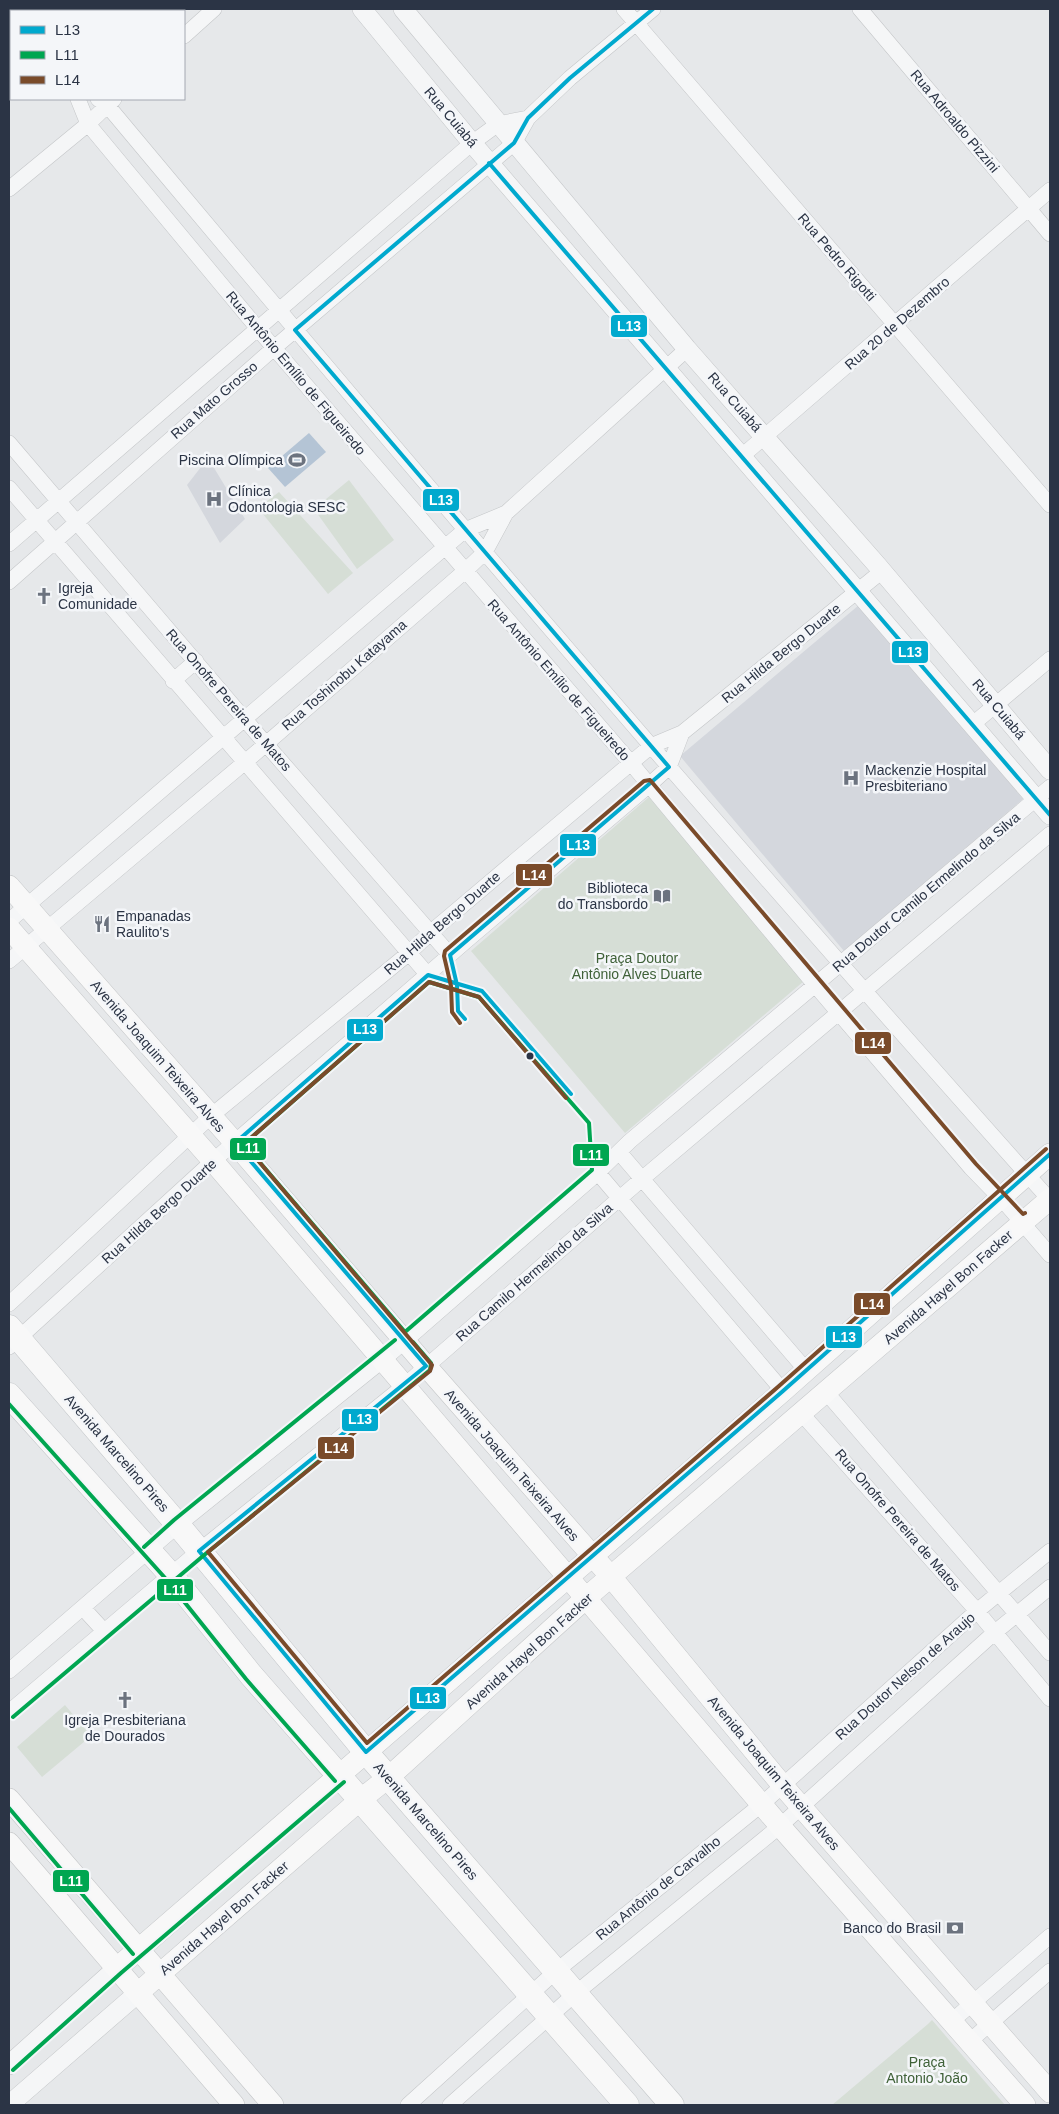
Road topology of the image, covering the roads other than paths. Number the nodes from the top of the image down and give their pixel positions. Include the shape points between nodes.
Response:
1 (214, 9) edge
2 (362, 9) edge
3 (403, 9) edge
4 (624, 9) edge
5 (653, 9) edge
6 (860, 9) edge
7 (636, 22) junction
8 (185, 35) edge
9 (78, 100) edge
10 (106, 101) edge
11 (528, 118) junction
12 (88, 124) junction
13 (498, 124) junction
14 (472, 143) junction
15 (514, 143) junction
16 (489, 163) junction
17 (9, 188) edge
18 (1050, 190) edge
19 (1028, 208) junction
20 (1050, 234) edge
21 (278, 310) junction
22 (894, 325) junction
23 (257, 328) junction
24 (295, 330) junction
25 (274, 348) junction
26 (688, 349) junction
27 (667, 367) junction
28 (765, 436) junction
29 (9, 443) edge
30 (742, 456) junction
31 (9, 488) edge
32 (58, 501) junction
33 (1050, 505) edge
34 (506, 513) junction
35 (36, 520) junction
36 (76, 522) junction
37 (465, 530) junction
38 (54, 542) junction
39 (9, 544) edge
40 (444, 548) junction
41 (485, 552) junction
42 (465, 571) junction
43 (881, 572) junction
44 (9, 582) edge
45 (858, 590) junction
46 (1050, 659) edge
47 (196, 662) junction
48 (173, 681) junction
49 (996, 705) junction
50 (245, 719) junction
51 (974, 724) junction
52 (682, 733) junction
53 (222, 738) junction
54 (265, 743) junction
55 (651, 746) junction
56 (244, 763) junction
57 (631, 763) junction
58 (669, 767) junction
59 (1050, 770) edge
60 (648, 786) junction
61 (1050, 787) edge
62 (1036, 799) junction
63 (1050, 815) edge
64 (1050, 834) edge
65 (9, 886) edge
66 (26, 906) junction
67 (9, 921) edge
68 (9, 928) edge
69 (47, 929) junction
70 (431, 932) junction
71 (25, 947) junction
72 (409, 953) junction
73 (450, 955) junction
74 (9, 961) edge
75 (840, 965) junction
76 (428, 975) junction
77 (815, 985) junction
78 (864, 991) junction
79 (839, 1012) junction
80 (211, 1116) junction
81 (190, 1137) junction
82 (234, 1142) junction
83 (619, 1152) junction
84 (1050, 1154) edge
85 (213, 1161) junction
86 (598, 1173) junction
87 (1026, 1174) junction
88 (643, 1178) junction
89 (1000, 1197) junction
90 (619, 1198) junction
91 (1050, 1200) edge
92 (1023, 1223) junction
93 (1050, 1255) edge
94 (9, 1304) edge
95 (12, 1338) edge
96 (404, 1341) junction
97 (383, 1360) junction
98 (426, 1366) junction
99 (806, 1370) junction
100 (404, 1386) junction
101 (783, 1391) junction
102 (826, 1392) junction
103 (9, 1395) edge
104 (801, 1413) junction
105 (178, 1525) junction
106 (199, 1551) junction
107 (148, 1552) junction
108 (1050, 1552) edge
109 (592, 1557) junction
110 (171, 1575) junction
111 (568, 1576) junction
112 (612, 1578) junction
113 (1050, 1587) edge
114 (1000, 1594) junction
115 (587, 1598) junction
116 (83, 1608) junction
117 (977, 1611) junction
118 (1017, 1614) junction
119 (104, 1631) junction
120 (994, 1633) junction
121 (1050, 1653) edge
122 (9, 1671) edge
123 (1050, 1698) edge
124 (9, 1712) edge
125 (366, 1752) junction
126 (340, 1777) junction
127 (389, 1778) junction
128 (784, 1786) junction
129 (9, 1799) edge
130 (360, 1800) junction
131 (762, 1804) junction
132 (802, 1807) junction
133 (780, 1826) junction
134 (9, 1843) edge
135 (1050, 1936) edge
136 (138, 1950) junction
137 (117, 1968) junction
138 (1050, 1971) edge
139 (555, 1972) junction
140 (159, 1975) junction
141 (138, 1993) junction
142 (576, 1993) junction
143 (530, 1994) junction
144 (974, 2003) junction
145 (549, 2018) junction
146 (952, 2021) junction
147 (990, 2023) junction
148 (970, 2041) junction
149 (9, 2065) edge
150 (1050, 2092) edge
151 (9, 2105) edge
152 (234, 2105) edge
153 (273, 2105) edge
154 (408, 2105) edge
155 (450, 2105) edge
156 (627, 2105) edge
157 (672, 2105) edge
158 (1025, 2105) edge

1 - 8 street
2 - 14 street, Rua Cuiabá
3 - 13 street, Rua Cuiabá
4 - 7 street, Rua Pedro Rigotti
5 - 7 street, Rua Mato Grosso
6 - 19 street, Rua Adroaldo Pizzini
7 - 11 street, Rua Mato Grosso
7 - 22 street, Rua Pedro Rigotti
9 - 12 street, Rua Antônio Emílio de Figueiredo
10 - 12 street
10 - 21 street, Rua Antônio Emílio de Figueiredo
11 - 13 street, Rua Mato Grosso
11 - 15 street, Rua Mato Grosso
12 - 17 street
12 - 23 street, Rua Antônio Emílio de Figueiredo
13 - 14 street, Rua Mato Grosso
13 - 15 street, Rua Cuiabá
14 - 16 street, Rua Cuiabá
14 - 21 street, Rua Mato Grosso
15 - 16 street, Rua Mato Grosso
15 - 26 street, Rua Cuiabá
16 - 24 street, Rua Mato Grosso
16 - 27 street, Rua Cuiabá
18 - 19 street, Rua 20 de Dezembro
19 - 20 street, Rua Adroaldo Pizzini
19 - 22 street, Rua 20 de Dezembro
21 - 23 street, Rua Mato Grosso
21 - 24 street, Rua Antônio Emílio de Figueiredo
22 - 28 street, Rua 20 de Dezembro
22 - 33 street, Rua Pedro Rigotti
23 - 25 street, Rua Antônio Emílio de Figueiredo
23 - 32 street, Rua Mato Grosso
24 - 25 street, Rua Mato Grosso
24 - 37 street, Rua Antônio Emílio de Figueiredo
25 - 36 street, Rua Mato Grosso
25 - 40 street, Rua Antônio Emílio de Figueiredo
26 - 27 street, Rua Toshinobu Katayama
26 - 28 street, Rua Cuiabá
27 - 30 street, Rua Cuiabá
27 - 34 street, Rua Toshinobu Katayama
28 - 30 street, Rua 20 de Dezembro
28 - 43 street, Rua Cuiabá
29 - 32 street, Rua Onofre Pereira de Matos
30 - 45 street, Rua Cuiabá
31 - 35 street
32 - 35 street, Rua Mato Grosso
32 - 36 street, Rua Onofre Pereira de Matos
34 - 37 street, Rua Toshinobu Katayama
34 - 41 street, Rua Toshinobu Katayama
35 - 38 street
35 - 39 street, Rua Mato Grosso
36 - 38 street, Rua Mato Grosso
36 - 47 street, Rua Onofre Pereira de Matos
37 - 40 street, Rua Toshinobu Katayama
37 - 41 street, Rua Antônio Emílio de Figueiredo
38 - 44 street, Rua Mato Grosso
38 - 48 street
40 - 42 street, Rua Antônio Emílio de Figueiredo
40 - 50 street, Rua Toshinobu Katayama
41 - 42 street, Rua Toshinobu Katayama
41 - 55 street, Rua Antônio Emílio de Figueiredo
42 - 54 street, Rua Toshinobu Katayama
42 - 57 street, Rua Antônio Emílio de Figueiredo
43 - 45 street, Rua Hilda Bergo Duarte
43 - 49 street, Rua Cuiabá
45 - 51 street, Rua Cuiabá
45 - 52 street, Rua Hilda Bergo Duarte
46 - 49 street
47 - 48 street
47 - 50 street, Rua Onofre Pereira de Matos
48 - 53 street
49 - 51 street
49 - 59 street, Rua Cuiabá
50 - 53 street, Rua Toshinobu Katayama
50 - 54 street, Rua Onofre Pereira de Matos
51 - 62 street, Rua Cuiabá
52 - 55 street, Rua Hilda Bergo Duarte
52 - 58 street, Rua Hilda Bergo Duarte
53 - 56 street
53 - 66 street, Rua Toshinobu Katayama
54 - 56 street, Rua Toshinobu Katayama
54 - 70 street, Rua Onofre Pereira de Matos
55 - 57 street, Rua Hilda Bergo Duarte
55 - 58 street, Rua Antônio Emílio de Figueiredo
56 - 69 street, Rua Toshinobu Katayama
56 - 72 street
57 - 60 street, Rua Antônio Emílio de Figueiredo
57 - 70 street, Rua Hilda Bergo Duarte
58 - 60 street, Rua Hilda Bergo Duarte
58 - 75 street, Rua Antônio Emílio de Figueiredo
60 - 73 street, Rua Hilda Bergo Duarte
60 - 77 street, Rua Antônio Emílio de Figueiredo
61 - 62 street, Rua Doutor Camilo Ermelindo da Silva
62 - 63 street, Rua Cuiabá
62 - 75 street, Rua Doutor Camilo Ermelindo da Silva
64 - 78 street
65 - 66 main road, Avenida Joaquim Teixeira Alves
66 - 67 street, Rua Toshinobu Katayama
66 - 69 main road, Avenida Joaquim Teixeira Alves
68 - 71 main road, Avenida Joaquim Teixeira Alves
69 - 71 street, Rua Toshinobu Katayama
69 - 80 main road, Avenida Joaquim Teixeira Alves
70 - 72 street, Rua Hilda Bergo Duarte
70 - 73 street, Rua Onofre Pereira de Matos
71 - 74 street, Rua Toshinobu Katayama
71 - 81 main road, Avenida Joaquim Teixeira Alves
72 - 76 street
72 - 80 street, Rua Hilda Bergo Duarte
73 - 76 street, Rua Hilda Bergo Duarte
75 - 77 street, Rua Doutor Camilo Ermelindo da Silva
75 - 78 street, Rua Antônio Emílio de Figueiredo
76 - 82 street, Rua Hilda Bergo Duarte
77 - 79 street, Rua Antônio Emílio de Figueiredo
77 - 83 street, Rua Doutor Camilo Ermelindo da Silva
78 - 79 street
78 - 87 street, Rua Antônio Emílio de Figueiredo
79 - 88 street
79 - 89 street, Rua Antônio Emílio de Figueiredo via 970,1168
80 - 81 street, Rua Hilda Bergo Duarte
80 - 82 main road, Avenida Joaquim Teixeira Alves
81 - 85 main road, Avenida Joaquim Teixeira Alves
81 - 94 street, Rua Hilda Bergo Duarte
82 - 85 street, Rua Hilda Bergo Duarte
82 - 96 main road, Avenida Joaquim Teixeira Alves
83 - 86 street
83 - 88 street
84 - 87 main road
85 - 95 street, Rua Hilda Bergo Duarte
85 - 97 main road, Avenida Joaquim Teixeira Alves
86 - 90 street
86 - 96 street
87 - 89 main road
87 - 91 street, Rua Antônio Emílio de Figueiredo
88 - 90 street, Rua Camilo Hermelindo da Silva
88 - 99 street
89 - 92 street, Rua Antônio Emílio de Figueiredo
89 - 99 main road
90 - 98 street, Rua Camilo Hermelindo da Silva
90 - 101 street
91 - 92 main road, Avenida Hayel Bon Facker
92 - 93 street, Rua Antônio Emílio de Figueiredo
92 - 102 main road, Avenida Hayel Bon Facker
95 - 105 main road, Avenida Marcelino Pires
96 - 97 street
96 - 98 main road, Avenida Joaquim Teixeira Alves
97 - 100 main road, Avenida Joaquim Teixeira Alves
97 - 105 street
98 - 100 street
98 - 109 main road, Avenida Joaquim Teixeira Alves
99 - 101 main road
100 - 106 street
100 - 111 main road, Avenida Joaquim Teixeira Alves
101 - 109 main road
102 - 104 main road, Avenida Hayel Bon Facker
102 - 114 street, Rua Onofre Pereira de Matos
103 - 107 main road
104 - 112 main road, Avenida Hayel Bon Facker
104 - 117 street, Rua Onofre Pereira de Matos
105 - 106 main road, Avenida Marcelino Pires
105 - 107 street
106 - 110 street
106 - 125 main road, Avenida Marcelino Pires
107 - 110 main road
107 - 116 street
108 - 114 street, Rua Doutor Nelson de Araujo
109 - 111 main road
109 - 112 main road, Avenida Joaquim Teixeira Alves
110 - 119 street
110 - 126 main road via 251,1675
111 - 115 main road, Avenida Joaquim Teixeira Alves
111 - 125 main road
112 - 115 main road, Avenida Hayel Bon Facker
112 - 128 main road, Avenida Joaquim Teixeira Alves
113 - 118 street, Rua Doutor Nelson de Araujo
114 - 117 street, Rua Doutor Nelson de Araujo
114 - 118 street, Rua Onofre Pereira de Matos
115 - 127 main road, Avenida Hayel Bon Facker
115 - 131 main road, Avenida Joaquim Teixeira Alves
116 - 119 street
116 - 122 street
117 - 120 street, Rua Onofre Pereira de Matos
117 - 128 street, Rua Doutor Nelson de Araujo
118 - 120 street, Rua Doutor Nelson de Araujo
118 - 121 street, Rua Onofre Pereira de Matos
119 - 124 street
120 - 123 street, Rua Onofre Pereira de Matos
120 - 132 street, Rua Doutor Nelson de Araujo
125 - 126 main road
125 - 127 main road, Avenida Marcelino Pires
126 - 130 main road
126 - 136 main road
127 - 130 main road, Avenida Hayel Bon Facker
127 - 139 main road, Avenida Marcelino Pires
128 - 131 street, Rua Doutor Nelson de Araujo
128 - 132 main road, Avenida Joaquim Teixeira Alves
129 - 136 main road
130 - 140 main road, Avenida Hayel Bon Facker
130 - 143 main road
131 - 133 main road, Avenida Joaquim Teixeira Alves
131 - 139 street, Rua Antônio de Carvalho
132 - 133 street, Rua Doutor Nelson de Araujo
132 - 144 main road, Avenida Joaquim Teixeira Alves
133 - 142 street, Rua Antônio de Carvalho
133 - 146 main road, Avenida Joaquim Teixeira Alves
134 - 137 main road
135 - 144 street
136 - 137 main road
136 - 140 main road
137 - 141 main road
137 - 149 street
138 - 147 street
139 - 142 main road, Avenida Marcelino Pires
139 - 143 street, Rua Antônio de Carvalho
140 - 141 main road, Avenida Hayel Bon Facker
140 - 153 main road
141 - 151 street, Avenida Hayel Bon Facker
141 - 152 main road
142 - 145 street, Rua Antônio de Carvalho
142 - 157 main road, Avenida Marcelino Pires
143 - 145 main road
143 - 154 street, Rua Antônio de Carvalho
144 - 146 street
144 - 147 main road, Avenida Joaquim Teixeira Alves
145 - 155 street, Rua Antônio de Carvalho
145 - 156 main road
146 - 148 main road, Avenida Joaquim Teixeira Alves
147 - 148 street
147 - 150 main road, Avenida Joaquim Teixeira Alves
148 - 158 main road, Avenida Joaquim Teixeira Alves

